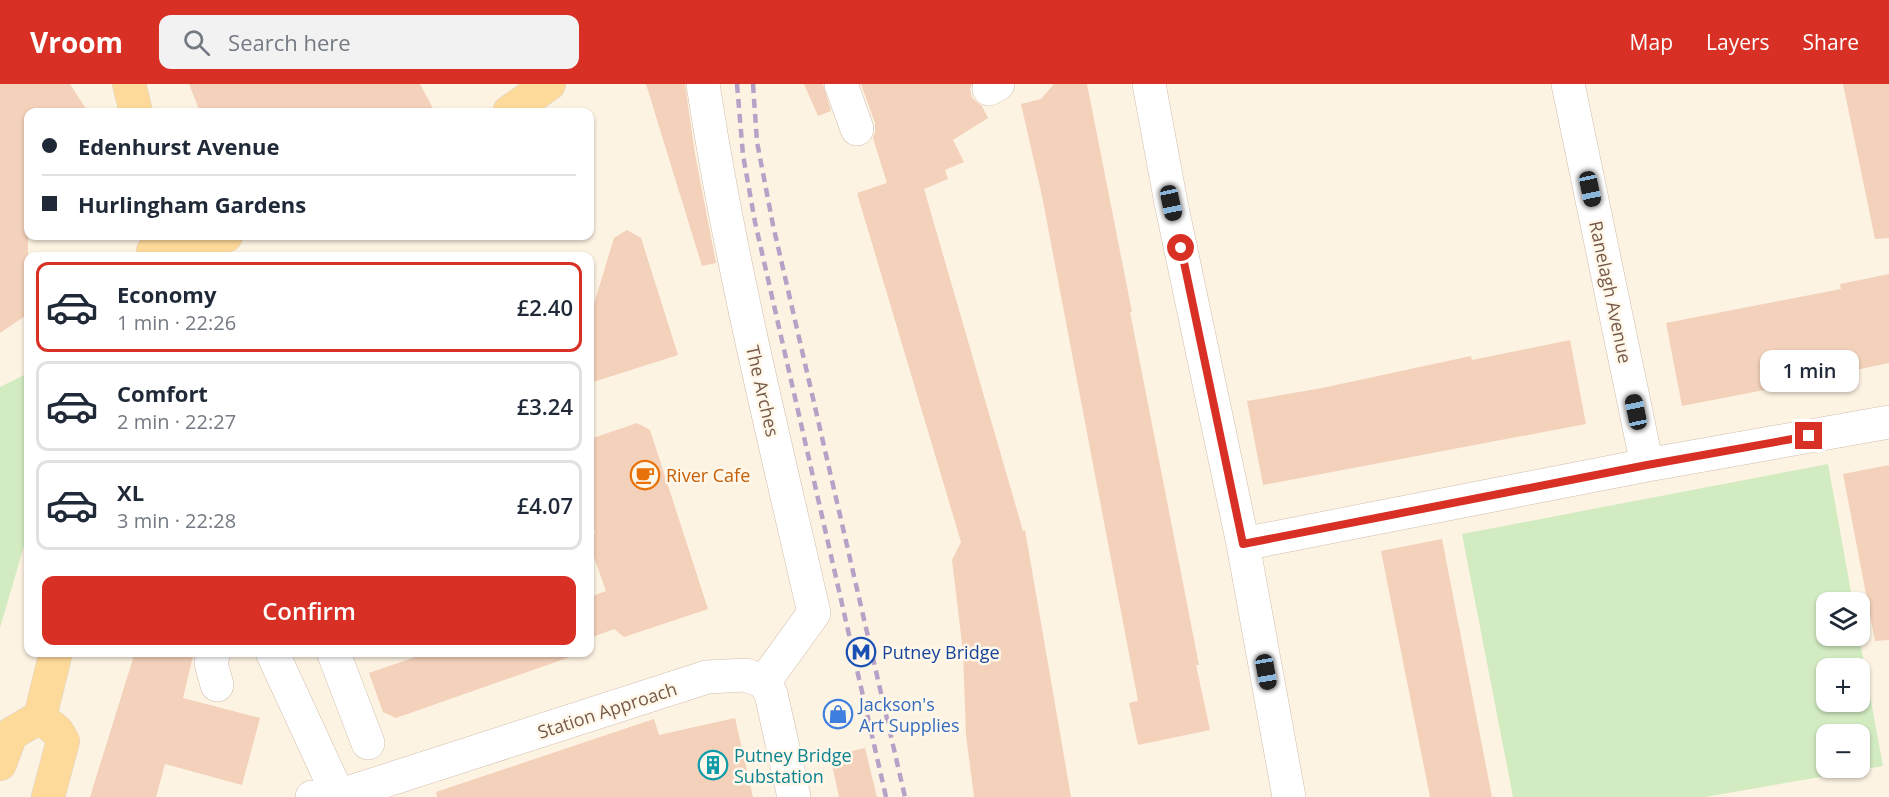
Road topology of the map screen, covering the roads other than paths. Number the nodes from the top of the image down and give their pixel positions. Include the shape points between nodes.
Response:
1 (129, 84) edge
2 (549, 84) edge
3 (703, 84) edge
4 (841, 84) edge
5 (1149, 84) edge
6 (1568, 84) edge
7 (135, 108) edge
8 (515, 108) edge
9 (857, 129) dead end
10 (212, 240) edge
11 (153, 248) edge
12 (1889, 422) edge
13 (1647, 465) junction
14 (1243, 544) junction
15 (55, 657) edge
16 (213, 657) edge
17 (274, 657) edge
18 (334, 657) edge
19 (764, 682) junction
20 (217, 685) dead end
21 (40, 717) junction
22 (368, 743) dead end
23 (0, 764) edge
24 (48, 797) edge
25 (330, 797) edge
26 (794, 797) edge
27 (1289, 797) edge

1 - 7 main road
2 - 8 main road
3 - 19 street, The Arches via 714,160 745,311 814,613
4 - 9 street
5 - 14 street
6 - 13 street, Ranelagh Avenue
10 - 11 main road
12 - 13 street
13 - 14 street
14 - 27 street
15 - 21 main road
16 - 20 street
17 - 25 street
18 - 22 street
19 - 25 street, Station Approach via 746,675 707,678
19 - 26 street via 771,694
21 - 23 main road via 11,734
21 - 24 main road via 63,741

